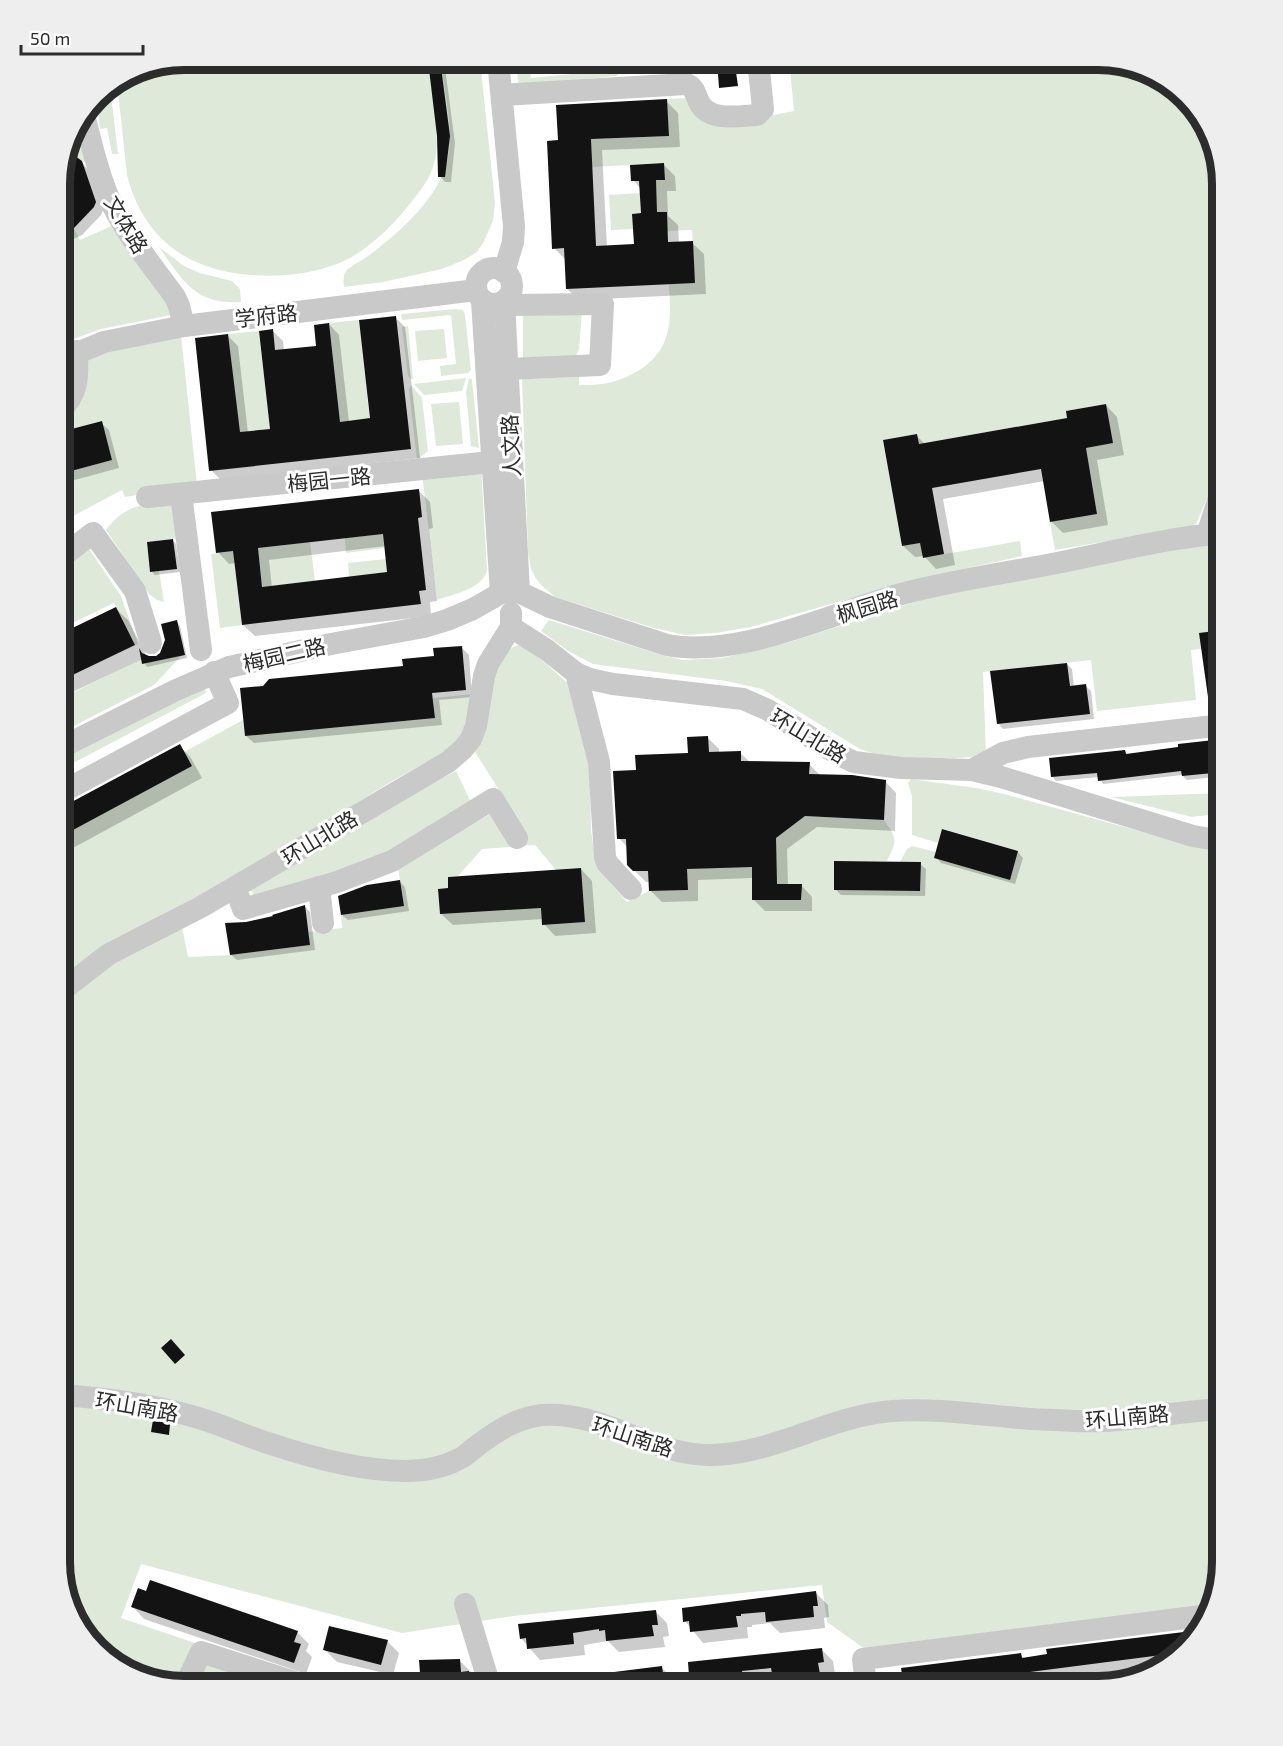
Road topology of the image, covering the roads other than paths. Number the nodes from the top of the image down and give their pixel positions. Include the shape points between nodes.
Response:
1 (499, 71) edge
2 (759, 71) edge
3 (502, 95) junction
4 (96, 114) edge
5 (87, 125) edge
6 (504, 272) junction
7 (492, 299) junction
8 (184, 326) junction
9 (71, 355) edge
10 (71, 360) edge
11 (507, 369) junction
12 (71, 398) edge
13 (502, 461) junction
14 (182, 494) junction
15 (147, 497) dead end
16 (1212, 534) edge
17 (71, 550) edge
18 (510, 593) junction
19 (512, 627) junction
20 (151, 643) dead end
21 (201, 650) dead end
22 (214, 672) junction
23 (576, 673) junction
24 (1212, 726) edge
25 (71, 743) edge
26 (972, 770) junction
27 (71, 787) edge
28 (517, 838) dead end
29 (1212, 839) edge
30 (235, 887) junction
31 (319, 887) junction
32 (631, 889) dead end
33 (323, 923) dead end
34 (70, 984) edge
35 (70, 1396) edge
36 (1212, 1410) edge
37 (465, 1604) dead end
38 (1198, 1616) edge
39 (190, 1675) edge
40 (274, 1675) edge
41 (487, 1675) edge
42 (865, 1676) edge

1 - 3 street
2 - 3 street via 763,109 757,116 715,115 702,107 693,88 686,84
3 - 6 street via 514,226
4 - 5 street via 98,132
5 - 8 street, 文体路 via 112,204 175,297
6 - 7 street via 512,286 508,297
6 - 7 street via 486,270 477,278
7 - 8 street, 学府路
7 - 11 street, 人文路
7 - 11 street, 学府路 via 603,304 600,365
7 - 13 street
8 - 9 street, 学府路 via 128,336
10 - 12 street via 78,375
11 - 13 street, 人文路
13 - 14 street, 梅园一路
13 - 18 street, 人文路
14 - 15 street, 梅园一路
14 - 21 street
16 - 18 street, 枫园路 via 926,588 786,631 718,647 685,648 651,641
17 - 20 street via 93,533 135,591
18 - 19 street
18 - 22 street, 梅园二路 via 424,627
19 - 23 street, 环山北路
19 - 30 street, 环山北路 via 488,664 476,726 463,749 448,762
22 - 25 street, 梅园二路
22 - 27 street via 228,704
23 - 26 street, 环山北路 via 603,682 726,696 756,704 837,754 864,765
23 - 32 street via 599,762 605,857
24 - 26 street via 1028,747 1003,753
26 - 29 street, 环山北路
28 - 31 street via 493,799 392,861
30 - 31 street via 243,909
30 - 34 street, 环山北路 via 109,954
31 - 33 street
35 - 36 street, 环山南路 via 162,1409 301,1453 374,1469 405,1471 444,1466 501,1428 541,1415 576,1418 666,1448 709,1455 774,1445 846,1419 891,1411 1102,1421
37 - 41 street
38 - 42 street via 863,1659
39 - 40 street via 201,1652

